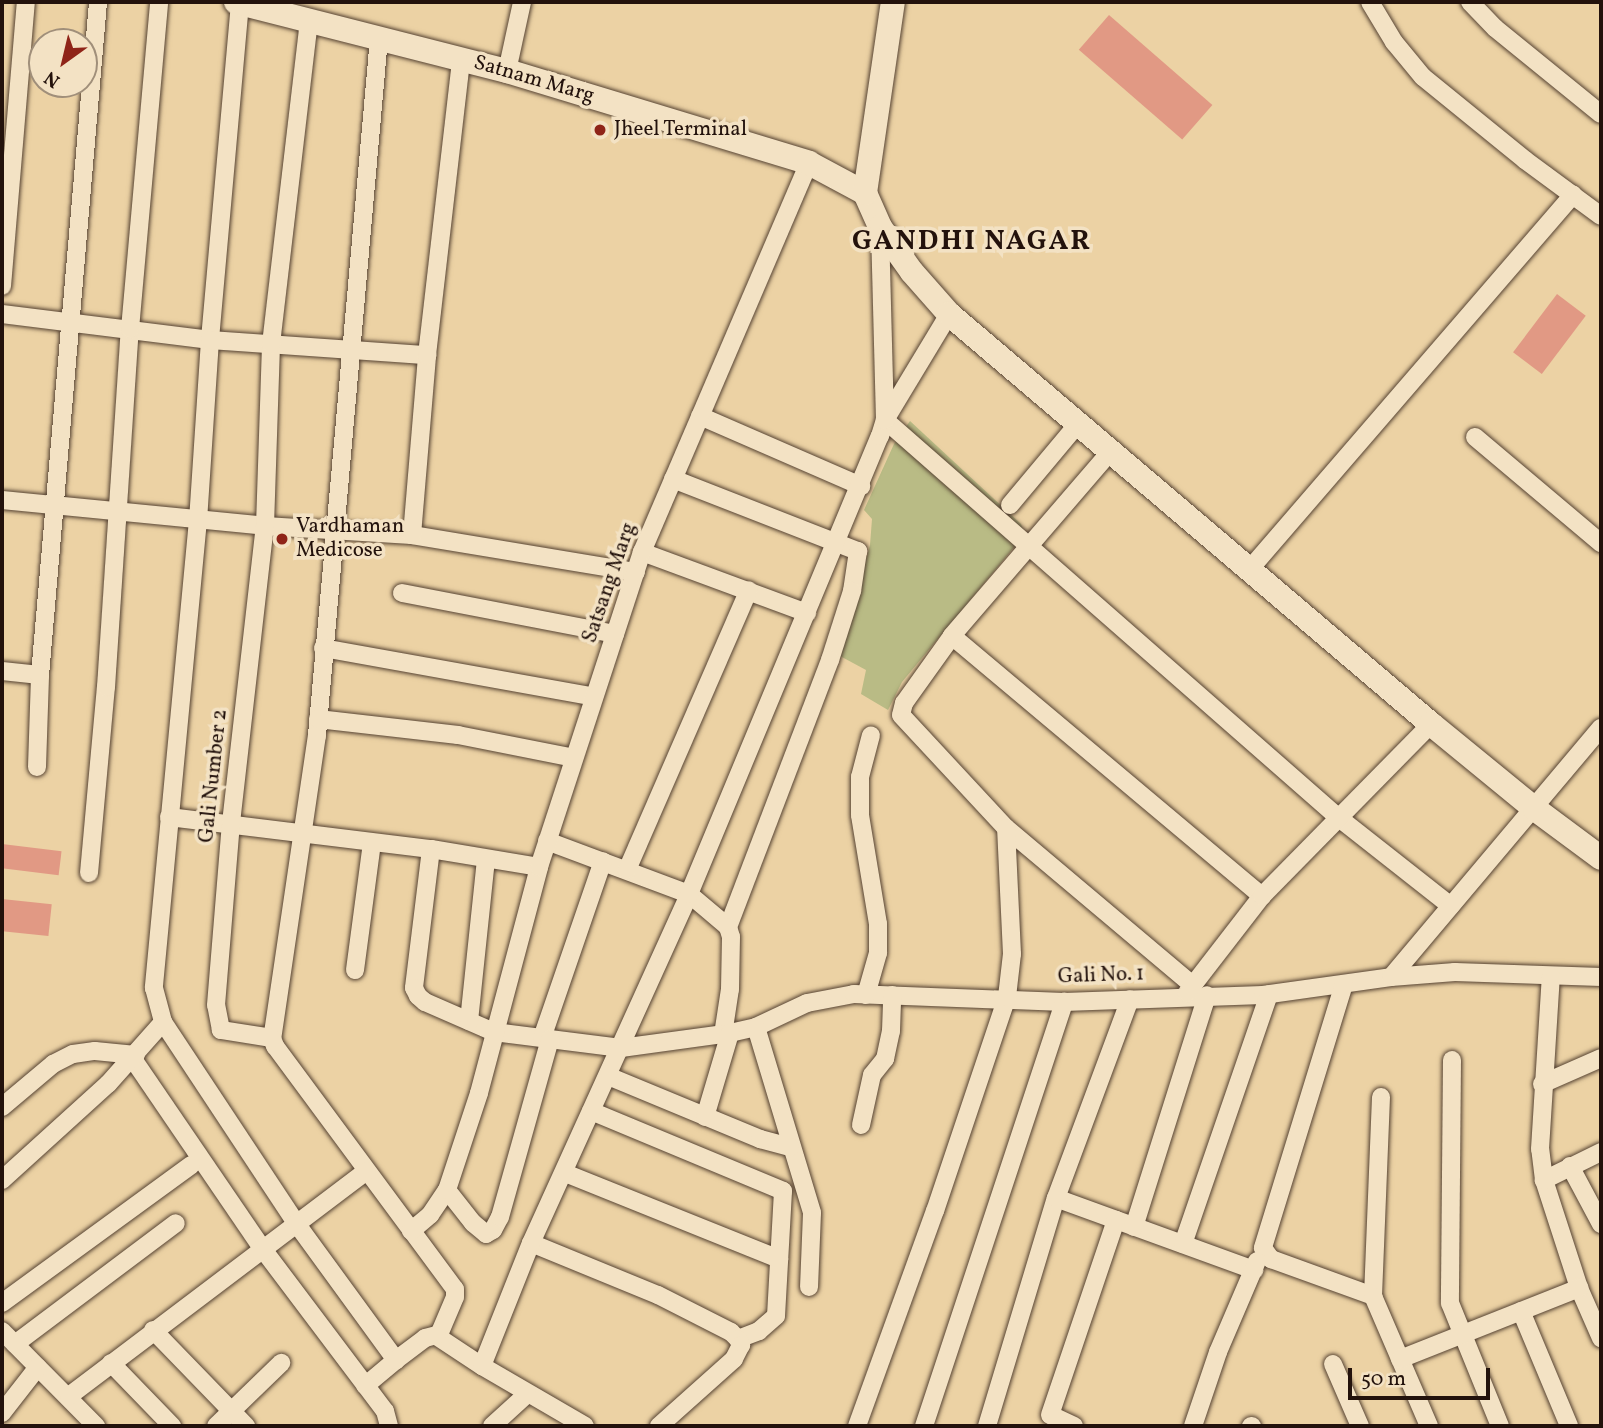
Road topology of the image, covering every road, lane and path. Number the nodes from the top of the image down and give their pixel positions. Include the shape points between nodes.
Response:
1 (26, 2) edge
2 (98, 2) edge
3 (159, 2) edge
4 (238, 2) edge
5 (522, 2) edge
6 (893, 2) edge
7 (1370, 2) edge
8 (1470, 2) edge
9 (309, 20) junction
10 (379, 38) junction
11 (461, 59) junction
12 (507, 71) junction
13 (1601, 114) edge
14 (809, 163) junction
15 (865, 193) junction
16 (1573, 195) junction
17 (1601, 216) edge
18 (880, 227) junction
19 (2, 286) edge
20 (2, 314) edge
21 (949, 314) junction
22 (72, 324) junction
23 (130, 329) junction
24 (209, 340) junction
25 (271, 344) junction
26 (351, 349) junction
27 (427, 355) junction
28 (700, 416) junction
29 (885, 420) junction
30 (1077, 425) junction
31 (1475, 437) dead end
32 (1110, 452) junction
33 (673, 479) junction
34 (861, 486) junction
35 (2, 500) edge
36 (57, 505) junction
37 (1010, 505) dead end
38 (118, 512) junction
39 (198, 520) junction
40 (265, 526) junction
41 (333, 530) junction
42 (412, 535) junction
43 (838, 541) junction
44 (1601, 543) edge
45 (1030, 545) junction
46 (642, 552) junction
47 (1249, 570) junction
48 (636, 572) junction
49 (749, 590) junction
50 (402, 593) dead end
51 (807, 613) junction
52 (615, 634) junction
53 (952, 636) junction
54 (324, 648) junction
55 (2, 671) edge
56 (40, 675) junction
57 (594, 697) junction
58 (318, 719) junction
59 (1431, 724) junction
60 (1601, 728) edge
61 (871, 735) dead end
62 (574, 758) junction
63 (37, 768) dead end
64 (169, 817) junction
65 (1339, 818) junction
66 (1547, 819) junction
67 (231, 823) junction
68 (1006, 828) junction
69 (302, 834) junction
70 (547, 841) junction
71 (372, 843) junction
72 (431, 849) junction
73 (1601, 858) edge
74 (486, 859) junction
75 (603, 861) junction
76 (539, 867) junction
77 (626, 870) junction
78 (89, 873) dead end
79 (689, 894) junction
80 (1262, 896) junction
81 (1451, 906) junction
82 (728, 927) junction
83 (355, 970) dead end
84 (1551, 975) junction
85 (1391, 976) junction
86 (1601, 977) edge
87 (1343, 984) junction
88 (1188, 990) junction
89 (1269, 994) junction
90 (866, 995) junction
91 (892, 995) junction
92 (1207, 995) junction
93 (1007, 997) junction
94 (1130, 999) junction
95 (1064, 1002) junction
96 (469, 1021) junction
97 (163, 1022) junction
98 (756, 1027) junction
99 (494, 1032) junction
100 (727, 1034) junction
101 (272, 1038) junction
102 (546, 1039) junction
103 (621, 1048) junction
104 (134, 1057) junction
105 (1601, 1058) edge
106 (1452, 1060) dead end
107 (608, 1076) junction
108 (1542, 1084) junction
109 (1381, 1097) dead end
110 (2, 1107) edge
111 (591, 1111) junction
112 (705, 1117) junction
113 (861, 1125) dead end
114 (790, 1146) junction
115 (1601, 1152) edge
116 (191, 1165) dead end
117 (1570, 1166) junction
118 (367, 1171) junction
119 (565, 1173) junction
120 (2, 1180) edge
121 (1544, 1180) junction
122 (447, 1190) junction
123 (1056, 1198) junction
124 (1116, 1220) junction
125 (176, 1223) dead end
126 (296, 1223) junction
127 (1601, 1224) edge
128 (1134, 1227) junction
129 (411, 1231) junction
130 (531, 1243) junction
131 (1183, 1244) junction
132 (262, 1248) junction
133 (1263, 1248) junction
134 (779, 1259) junction
135 (1254, 1270) junction
136 (809, 1287) dead end
137 (1579, 1288) junction
138 (1373, 1296) junction
139 (2, 1303) edge
140 (1521, 1311) junction
141 (153, 1330) junction
142 (2, 1331) edge
143 (1461, 1334) junction
144 (437, 1335) junction
145 (1601, 1338) edge
146 (738, 1339) junction
147 (15, 1344) junction
148 (1400, 1359) junction
149 (396, 1360) junction
150 (111, 1363) junction
151 (281, 1363) dead end
152 (1333, 1363) dead end
153 (482, 1366) junction
154 (38, 1367) junction
155 (365, 1386) junction
156 (527, 1394) junction
157 (69, 1396) junction
158 (230, 1412) junction
159 (2, 1413) edge
160 (88, 1423) edge
161 (172, 1426) edge
162 (216, 1426) edge
163 (246, 1426) edge
164 (389, 1426) edge
165 (492, 1426) edge
166 (585, 1426) edge
167 (659, 1426) edge
168 (857, 1426) edge
169 (924, 1426) edge
170 (987, 1426) edge
171 (1074, 1426) edge
172 (1193, 1426) edge
173 (1360, 1426) edge
174 (1429, 1426) edge
175 (1500, 1426) edge
176 (1569, 1426) edge

1 - 19 street
2 - 22 street
3 - 23 street
4 - 9 street, Satnam Marg
4 - 24 street
5 - 12 street
6 - 15 street
7 - 16 street via 1423,77
8 - 13 street via 1495,28
9 - 10 street, Satnam Marg
9 - 25 street, Gali Number 2
10 - 11 street, Satnam Marg
10 - 26 street
11 - 12 street, Satnam Marg
11 - 27 street
12 - 14 street, Satnam Marg
14 - 15 street, Satnam Marg
14 - 28 street, Satsang Marg
15 - 18 street
16 - 17 street
16 - 47 street
18 - 21 street
18 - 29 street
20 - 22 street
21 - 29 street
21 - 30 street
22 - 23 street
22 - 36 street
23 - 24 street
23 - 38 street
24 - 25 street
24 - 39 street
25 - 26 street
25 - 40 street, Gali Number 2
26 - 27 street
26 - 41 street
27 - 42 street
28 - 33 street, Satsang Marg
28 - 34 street
29 - 34 street
29 - 45 street
30 - 32 street
30 - 37 street
31 - 44 street
32 - 45 street
32 - 47 street
33 - 43 street
33 - 46 street, Satsang Marg
34 - 43 street
35 - 36 street
36 - 38 street
36 - 56 street
38 - 39 street
38 - 78 street
39 - 40 street
39 - 64 street
40 - 41 street
40 - 67 street, Gali Number 2
41 - 42 street
41 - 54 street
42 - 48 street
43 - 51 street
43 - 82 street via 858,551 852,591
45 - 53 street
45 - 65 street
46 - 48 street, Satsang Marg
46 - 49 street
47 - 59 street
48 - 52 street, Satsang Marg
49 - 51 street
49 - 77 street
50 - 52 street
51 - 79 street
52 - 57 street, Satsang Marg
53 - 68 street via 904,703 901,715
53 - 80 street
54 - 57 street
54 - 58 street
55 - 56 street
56 - 63 street
57 - 62 street, Satsang Marg
58 - 62 street via 457,735
58 - 69 street
59 - 65 street
59 - 66 street
60 - 66 street
61 - 90 street via 860,777 860,815 878,924 878,953
62 - 70 street, Satsang Marg
64 - 67 street
64 - 97 street via 154,971
65 - 80 street
65 - 81 street
66 - 73 street
66 - 81 street
67 - 69 street
67 - 101 street, Gali Number 2 via 216,1006 221,1030
68 - 88 street
68 - 93 street via 1012,954
69 - 71 street
69 - 101 street
70 - 75 street
70 - 76 street, Satsang Marg
71 - 72 street
71 - 83 street
72 - 74 street
72 - 96 street, Gali No. 1 via 414,988 425,1002
74 - 76 street
74 - 96 street
75 - 77 street
75 - 102 street
76 - 99 street, Satsang Marg
77 - 79 street
79 - 82 street
79 - 103 street
80 - 88 street
81 - 85 street
82 - 100 street via 732,953
84 - 85 street, Gali No. 1 via 1455,972
84 - 86 street, Gali No. 1
84 - 108 street
85 - 87 street, Gali No. 1
87 - 89 street, Gali No. 1
87 - 133 street
88 - 92 street, Gali No. 1
88 - 94 street, Gali No. 1
89 - 92 street, Gali No. 1
89 - 131 street
90 - 91 street, Gali No. 1
90 - 98 street, Gali No. 1 via 807,1003
91 - 93 street, Gali No. 1
91 - 113 street via 885,1059 872,1075
92 - 128 street
93 - 95 street, Gali No. 1
93 - 168 street
94 - 95 street, Gali No. 1
94 - 123 street
95 - 169 street
96 - 99 street, Gali No. 1
97 - 104 street
97 - 126 street
98 - 100 street, Gali No. 1
98 - 114 street
99 - 102 street, Gali No. 1
99 - 122 street, Satsang Marg
100 - 103 street, Gali No. 1
100 - 112 street
101 - 118 street
102 - 103 street, Gali No. 1
102 - 122 street via 493,1230 486,1234 473,1223
103 - 107 street
104 - 110 street via 73,1054 53,1064
104 - 120 street
104 - 132 street
105 - 108 street
106 - 143 street via 1449,1280 1450,1303
107 - 111 street
107 - 112 street
108 - 121 street
109 - 138 street
111 - 119 street
111 - 134 street via 783,1191
112 - 114 street
114 - 136 street via 812,1213
115 - 117 street
116 - 139 street
117 - 121 street
117 - 127 street
118 - 126 street
118 - 129 street
119 - 130 street
119 - 134 street
121 - 137 street
122 - 129 street, Satsang Marg
123 - 124 street
123 - 170 street
124 - 128 street
124 - 171 street via 1049,1415
125 - 147 street
126 - 132 street
126 - 149 street
128 - 131 street
129 - 144 street via 456,1293
130 - 146 street via 658,1295
130 - 153 street
131 - 135 street
132 - 141 street
132 - 155 street
133 - 135 street
133 - 138 street via 1271,1259
134 - 146 street via 776,1316 759,1331
135 - 172 street
137 - 140 street
137 - 145 street
138 - 148 street
140 - 143 street
140 - 176 street
141 - 150 street
141 - 158 street
142 - 147 street
143 - 148 street
143 - 175 street
144 - 149 street via 425,1338
144 - 153 street
146 - 167 street via 741,1345 734,1359
147 - 154 street
148 - 174 street
149 - 155 street
150 - 157 street
150 - 161 street
151 - 158 street
152 - 173 street
153 - 156 street
154 - 157 street
154 - 159 street
155 - 164 street
156 - 165 street
156 - 166 street
157 - 160 street
158 - 162 street
158 - 163 street

